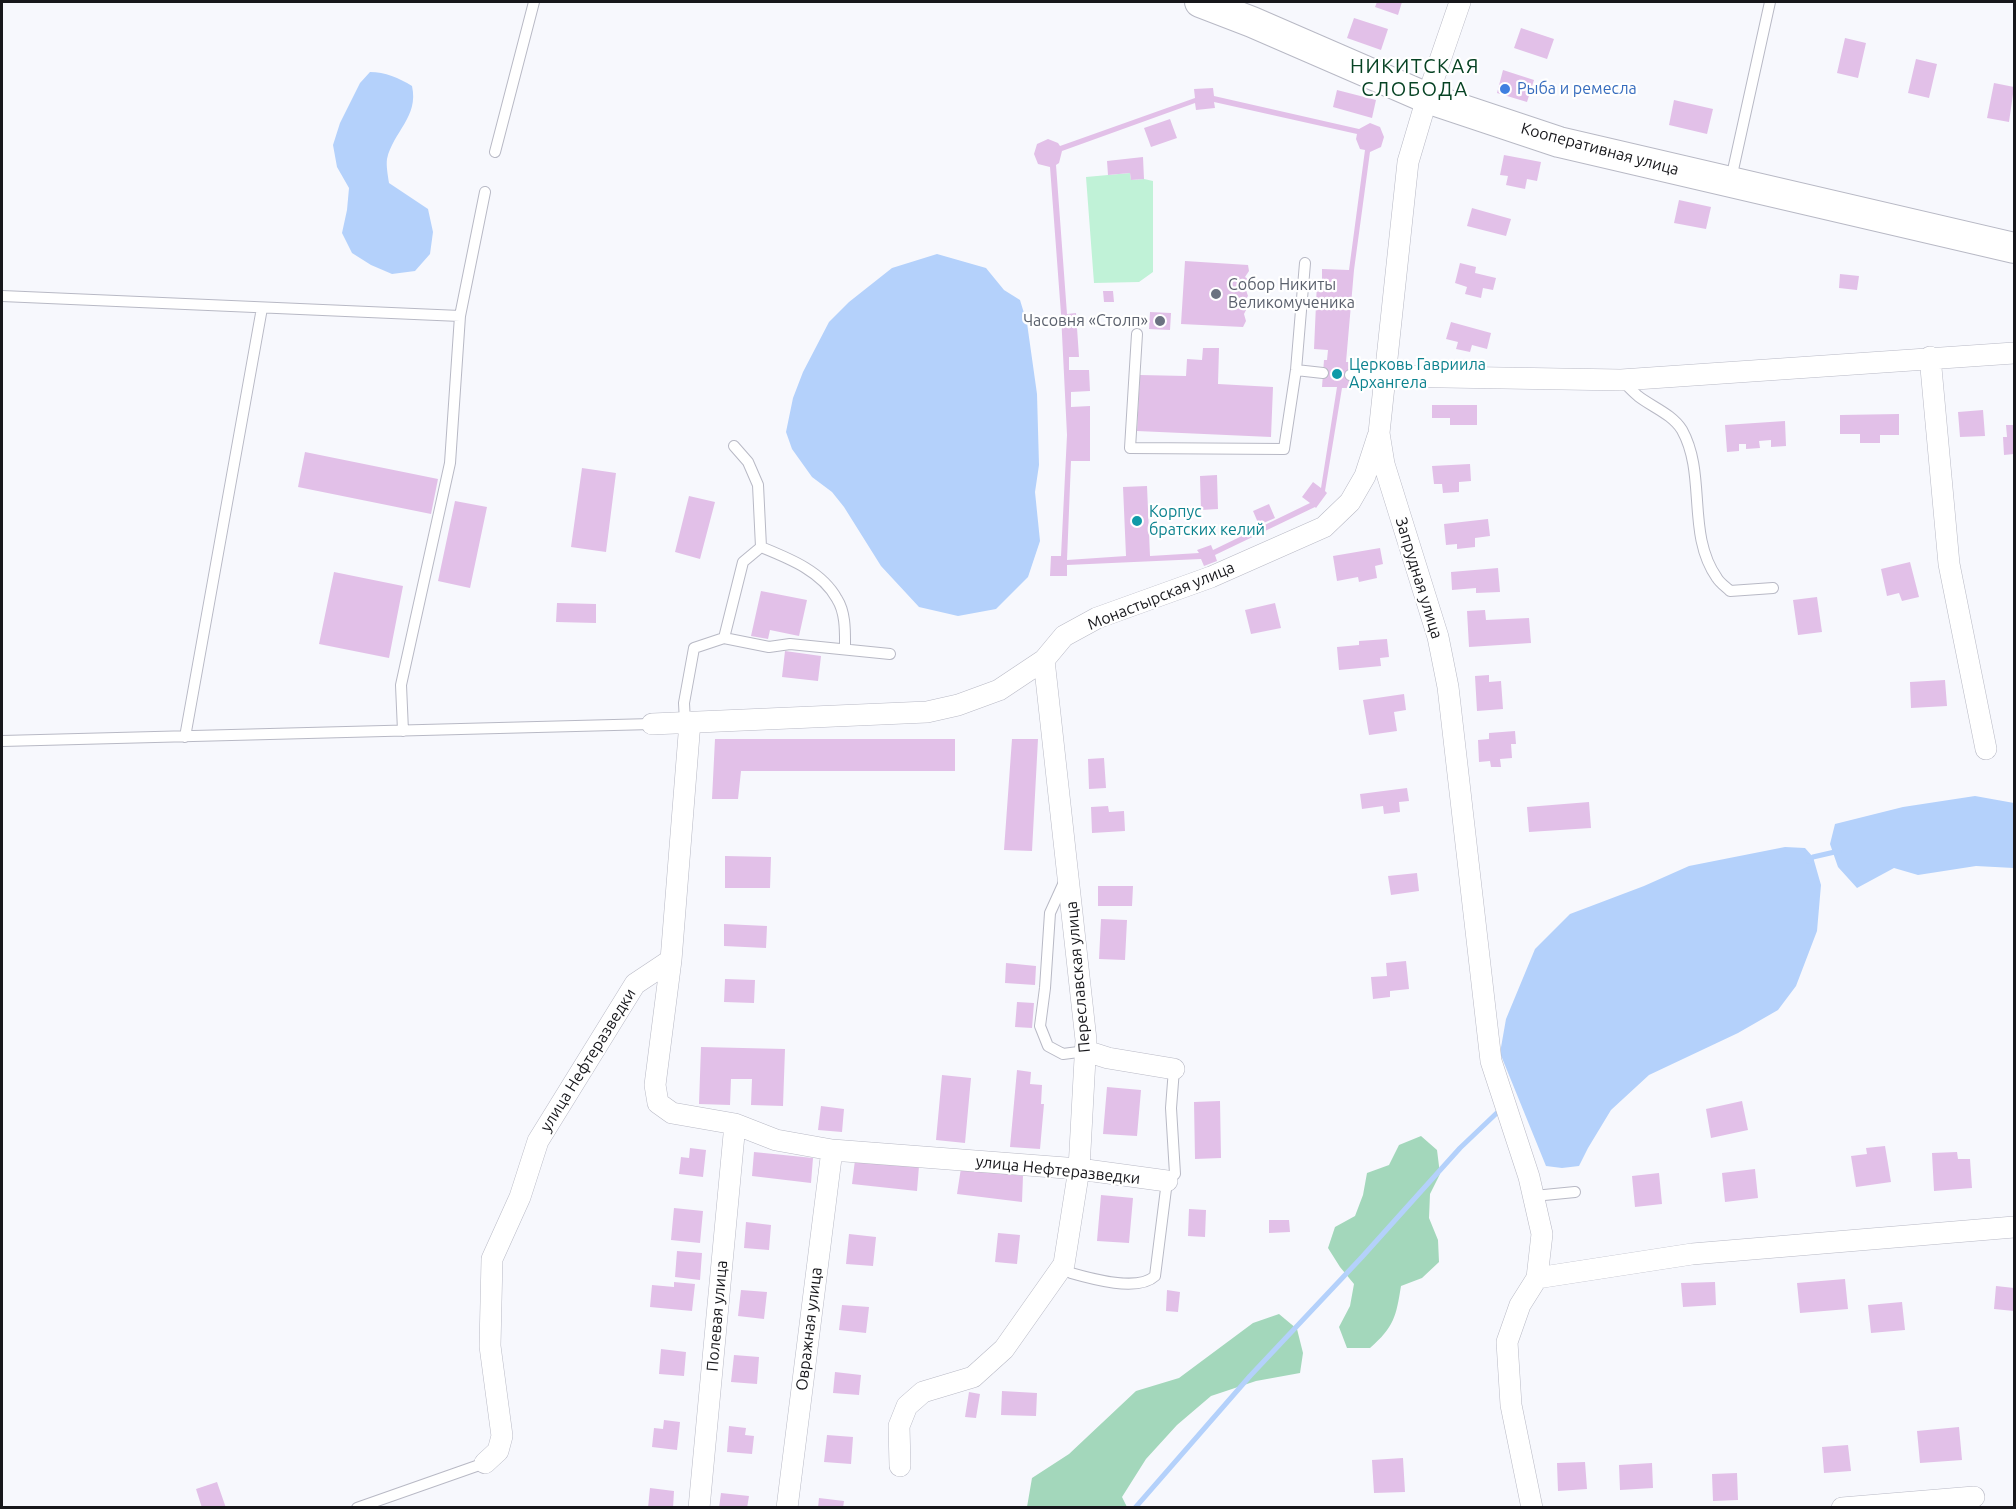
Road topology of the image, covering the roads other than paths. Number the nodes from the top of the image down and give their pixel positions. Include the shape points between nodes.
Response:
1 (534, 2) edge
2 (1200, 2) edge
3 (1460, 2) edge
4 (1770, 2) edge
5 (1427, 98) junction
6 (495, 152) dead end
7 (1730, 182) junction
8 (485, 192) dead end
9 (2014, 248) edge
10 (1305, 263) dead end
11 (2, 296) edge
12 (262, 308) junction
13 (460, 316) junction
14 (1137, 334) dead end
15 (2014, 353) edge
16 (1930, 357) junction
17 (1296, 370) junction
18 (1323, 373) dead end
19 (1350, 375) dead end
20 (1385, 376) junction
21 (1621, 380) junction
22 (1379, 433) junction
23 (734, 447) dead end
24 (761, 547) junction
25 (1773, 588) dead end
26 (724, 638) junction
27 (845, 649) junction
28 (890, 654) dead end
29 (1044, 660) junction
30 (688, 722) junction
31 (652, 724) joint
32 (403, 731) junction
33 (185, 737) junction
34 (2, 741) edge
35 (1986, 749) dead end
36 (1068, 874) junction
37 (671, 960) junction
38 (1086, 1051) junction
39 (1174, 1069) joint
40 (735, 1124) junction
41 (832, 1150) junction
42 (1079, 1169) junction
43 (1167, 1181) junction
44 (1575, 1192) dead end
45 (1534, 1196) junction
46 (2014, 1227) edge
47 (1064, 1264) junction
48 (1537, 1278) junction
49 (485, 1463) joint
50 (900, 1466) dead end
51 (1974, 1497) dead end
52 (357, 1508) edge
53 (699, 1508) edge
54 (787, 1508) edge
55 (1532, 1508) edge
56 (1842, 1508) edge

1 - 6 lane
2 - 5 street, Кооперативная улица
3 - 5 street, Запрудная улица
4 - 7 lane
5 - 7 street, Кооперативная улица via 1559,142
5 - 20 street, Запрудная улица via 1408,162
7 - 9 street, Кооперативная улица
8 - 13 lane
10 - 17 lane
11 - 12 lane
12 - 13 lane
12 - 33 lane
13 - 32 lane via 450,463 401,686
14 - 17 lane via 1131,448 1284,449
15 - 16 street
16 - 21 street
16 - 35 street via 1949,564
17 - 18 lane
19 - 20 lane
20 - 21 street
20 - 22 street, Запрудная улица
21 - 25 lane via 1680,427 1689,444 1699,527 1717,578 1730,591
22 - 29 street, Монастырская улица via 1365,476 1350,502 1324,527 1211,577 1097,618 1064,636
22 - 45 street, Запрудная улица via 1384,464 1438,637 1449,687 1491,1061
23 - 24 lane via 748,462 758,485
24 - 26 lane via 743,562
24 - 27 lane via 795,561 822,580 838,599 845,624
26 - 27 lane via 769,647 790,644
26 - 30 lane via 694,648 684,703
27 - 28 lane
29 - 30 street, Монастырская улица via 999,690 927,712
29 - 36 street, Переславская улица
30 - 31 street, Монастырская улица
30 - 37 street
31 - 32 lane
32 - 33 lane
33 - 34 lane
36 - 38 street, Переславская улица
36 - 38 lane via 1050,913 1040,1026 1048,1046 1063,1054
37 - 40 street, улица Нефтеразведки via 656,1085 658,1102 672,1113
37 - 49 street, улица Нефтеразведки via 635,984 538,1141 520,1197 492,1259 490,1346 502,1436 498,1451
38 - 39 street
38 - 42 street, Переславская улица
39 - 43 lane via 1171,1108 1175,1174
40 - 41 street, улица Нефтеразведки via 776,1140
40 - 53 street, Полевая улица
41 - 42 street, улица Нефтеразведки
41 - 54 street, Овражная улица
42 - 43 street, улица Нефтеразведки
42 - 47 street, Переславская улица
43 - 47 lane via 1155,1276 1150,1281 1091,1279 1071,1273
44 - 45 lane
45 - 48 street, Запрудная улица via 1542,1234
46 - 48 street via 1692,1254
47 - 50 street, Переславская улица via 1004,1348 972,1377 923,1392 907,1406 899,1426
48 - 55 street via 1520,1305 1507,1342 1511,1405
49 - 52 lane
51 - 56 street

